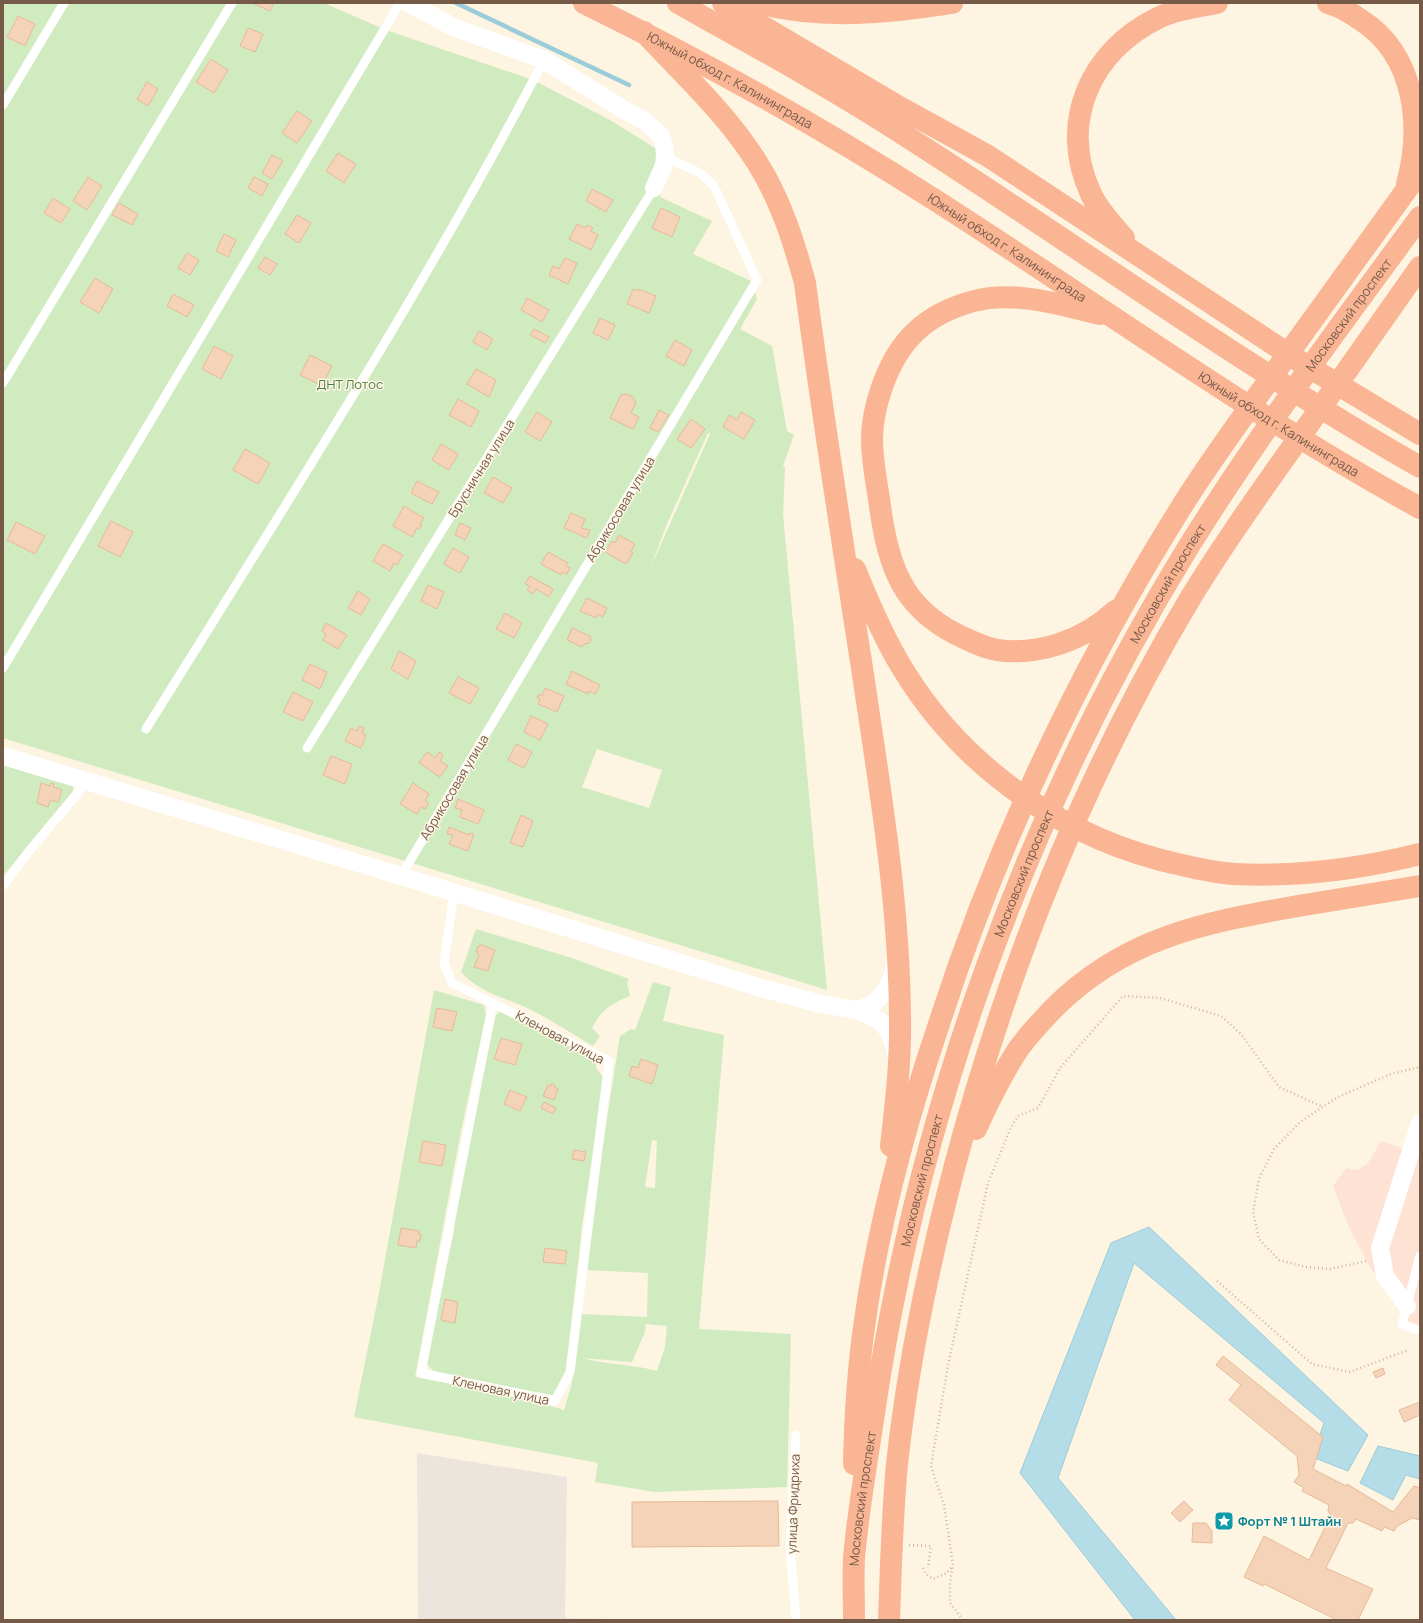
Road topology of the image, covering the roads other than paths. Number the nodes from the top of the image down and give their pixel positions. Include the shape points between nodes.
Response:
1 (64, 3) edge
2 (232, 3) edge
3 (400, 3) edge
4 (409, 3) edge
5 (584, 3) edge
6 (678, 3) edge
7 (723, 3) edge
8 (758, 3) edge
9 (952, 3) edge
10 (1217, 3) edge
11 (1328, 3) edge
12 (644, 32) junction
13 (544, 60) junction
14 (3, 105) edge
15 (665, 157) junction
16 (1420, 170) edge
17 (654, 188) joint
18 (1402, 195) junction
19 (1420, 217) edge
20 (1142, 258) junction
21 (1420, 267) edge
22 (1111, 316) junction
23 (3, 383) edge
24 (1418, 433) edge
25 (1420, 467) edge
26 (1420, 508) edge
27 (842, 534) junction
28 (1126, 600) junction
29 (3, 668) edge
30 (146, 729) dead end
31 (307, 748) dead end
32 (3, 756) edge
33 (87, 782) junction
34 (1420, 854) edge
35 (401, 876) junction
36 (3, 886) edge
37 (1420, 886) edge
38 (454, 892) junction
39 (898, 952) junction
40 (493, 1002) junction
41 (856, 1010) junction
42 (898, 1072) junction
43 (1420, 1123) edge
44 (945, 1204) junction
45 (885, 1214) junction
46 (1420, 1256) edge
47 (1407, 1306) junction
48 (1420, 1331) edge
49 (796, 1435) dead end
50 (854, 1559) junction
51 (796, 1620) edge
52 (854, 1620) edge
53 (889, 1620) edge

1 - 14 lane
2 - 23 lane
3 - 29 lane
4 - 13 street via 453,27
5 - 12 highway, Южный обход г. Калининграда
6 - 25 highway via 904,134 1212,338
7 - 20 highway via 988,156
8 - 9 highway via 793,10 852,14
10 - 20 highway via 1180,10 1141,27 1109,54 1095,72 1086,90 1081,108 1078,142 1085,181 1091,196 1106,217
11 - 18 highway via 1375,29 1392,48 1407,72 1418,116 1419,140
12 - 22 highway, Южный обход г. Калининграда via 844,144
12 - 27 highway via 729,123 758,164 779,202 794,242 805,283
13 - 15 street via 654,128 661,136
13 - 30 lane via 468,201 292,495
15 - 17 street
15 - 35 lane, Абрикосовая улица via 700,173 714,186 757,280
16 - 18 highway
17 - 31 lane, Брусничная улица
18 - 28 highway via 1223,445
19 - 50 highway, Московский проспект via 1289,396 1225,489 1188,549 1096,713 1042,830 1013,899 964,1032 925,1168 901,1264 881,1362
20 - 24 highway via 1299,361
21 - 44 highway, Московский проспект via 1217,555 1166,641 1120,728 1062,851 1010,985 972,1102
22 - 26 highway, Южный обход г. Калининграда via 1192,369
22 - 28 highway via 1041,301 996,298 975,300 936,316 918,328 897,353 887,373 875,411 872,439 882,523 896,571 920,608 948,629 980,645 997,650 1037,649 1080,636 1102,623
27 - 34 highway via 884,635 904,671 928,705 956,739 990,771 1008,786 1062,820 1089,834 1157,860 1233,874 1343,869
27 - 39 highway via 892,881
28 - 45 highway via 1046,752 982,902 926,1062
32 - 33 street
33 - 35 street
33 - 36 lane
35 - 38 street
37 - 44 highway via 1206,924 1147,944 1112,962 1062,1000 1018,1050 984,1111
38 - 40 lane, Кленовая улица via 444,963 452,983
38 - 41 street via 761,988 821,1004
39 - 41 street via 894,974 886,990 873,1003
39 - 42 highway
40 - 40 lane, Кленовая улица via 609,1061 570,1372 555,1401 421,1373
41 - 42 street via 874,1017 887,1027 894,1040
42 - 45 highway
43 - 47 street via 1380,1248 1385,1276
44 - 53 highway, Московский проспект via 920,1313 904,1415 893,1513
45 - 50 highway via 873,1267 861,1349 854,1452
46 - 47 lane
47 - 48 lane via 1402,1324
49 - 51 lane, улица Фридриха via 790,1546
50 - 52 highway, Московский проспект

